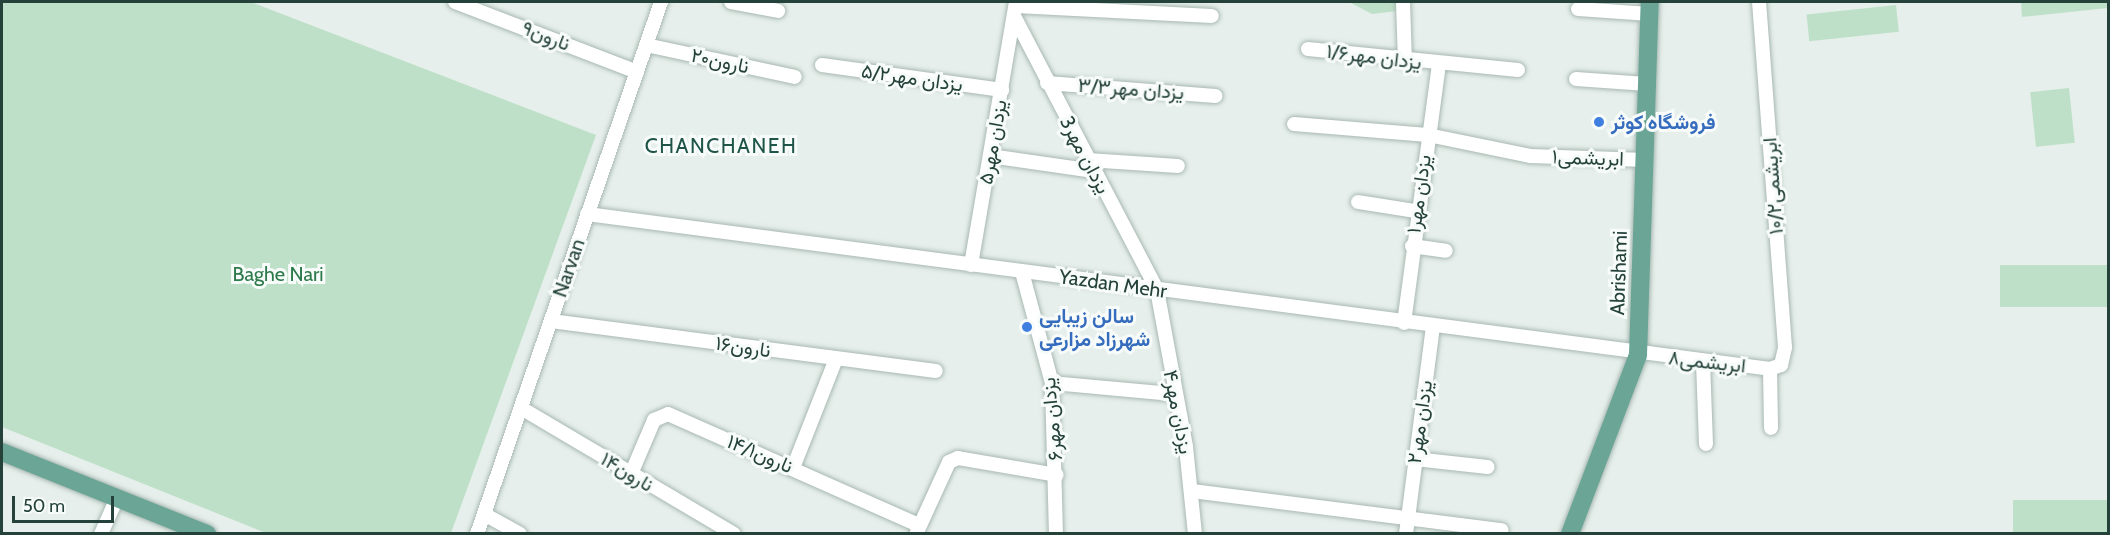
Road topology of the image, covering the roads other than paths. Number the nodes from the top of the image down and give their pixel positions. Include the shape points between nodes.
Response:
1 (455, 2) edge
2 (661, 2) edge
3 (731, 2) edge
4 (1404, 2) edge
5 (1759, 2) edge
6 (470, 4) edge
7 (1016, 8) edge
8 (1650, 8) edge
9 (1578, 9) dead end
10 (778, 11) dead end
11 (1212, 16) dead end
12 (646, 45) junction
13 (1308, 49) dead end
14 (1405, 61) junction
15 (822, 65) dead end
16 (1439, 65) junction
17 (1518, 70) dead end
18 (637, 72) junction
19 (795, 77) dead end
20 (1576, 79) dead end
21 (1047, 83) junction
22 (1647, 84) junction
23 (1002, 90) junction
24 (1215, 96) dead end
25 (1294, 124) dead end
26 (1428, 135) junction
27 (990, 156) junction
28 (1646, 160) junction
29 (1091, 166) junction
30 (1179, 166) dead end
31 (1358, 202) dead end
32 (1415, 211) junction
33 (588, 214) junction
34 (1412, 246) junction
35 (1446, 251) dead end
36 (971, 265) junction
37 (1022, 272) junction
38 (1157, 290) junction
39 (551, 321) junction
40 (1404, 323) junction
41 (1433, 327) junction
42 (1638, 355) junction
43 (836, 359) junction
44 (1703, 362) junction
45 (1773, 368) junction
46 (936, 371) dead end
47 (1052, 383) junction
48 (1174, 394) junction
49 (520, 408) junction
50 (1771, 428) dead end
51 (1706, 444) dead end
52 (2, 452) edge
53 (1415, 459) junction
54 (1488, 467) dead end
55 (793, 468) junction
56 (631, 474) junction
57 (1057, 475) junction
58 (1192, 490) junction
59 (117, 498) junction
60 (484, 514) junction
61 (1408, 516) junction
62 (918, 529) edge
63 (1502, 530) dead end
64 (101, 534) edge
65 (207, 534) edge
66 (477, 534) edge
67 (520, 534) edge
68 (734, 534) edge
69 (1056, 534) edge
70 (1195, 534) edge
71 (1406, 534) edge
72 (1570, 534) edge

1 - 6 street, نارون۹
2 - 12 street, Narvan
3 - 10 street
4 - 14 street
5 - 45 street, ۱۰/۲ابریشمی via 1785,347
6 - 18 street, نارون۹
7 - 11 street
7 - 21 street, 3یزدان مهر
7 - 23 street, یزدان مهر۵
8 - 9 street
8 - 22 main road, Abrishami
12 - 18 street, Narvan
12 - 19 street, نارون۲۰
13 - 14 street, ۱/۶یزدان مهر
14 - 16 street, ۱/۶یزدان مهر
15 - 23 street, ۵/۲یزدان مهر
16 - 17 street, ۱/۶یزدان مهر
16 - 26 street, یزدان مهر۱
18 - 33 street, Narvan
20 - 22 street
21 - 24 street, ۳/۳یزدان مهر
21 - 29 street, 3یزدان مهر
22 - 28 main road, Abrishami
23 - 27 street, یزدان مهر۵
25 - 26 street, ابریشمی۱
26 - 28 street, ابریشمی۱ via 1530,156
26 - 32 street, یزدان مهر۱
27 - 29 street
27 - 36 street, یزدان مهر۵
28 - 42 main road, Abrishami
29 - 30 street
29 - 38 street, 3یزدان مهر
31 - 32 street
32 - 34 street, یزدان مهر۱
33 - 36 street, Yazdan Mehr
33 - 39 street, Narvan
34 - 35 street
34 - 40 street, یزدان مهر۱
36 - 37 street, Yazdan Mehr
37 - 38 street, Yazdan Mehr
37 - 47 street, یزدان مهر۶
38 - 40 street, Yazdan Mehr
38 - 48 street, یزدان مهر۴
39 - 43 street, نارون۱۶
39 - 49 street, Narvan
40 - 41 street, Yazdan Mehr
41 - 42 street, Yazdan Mehr
41 - 53 street, یزدان مهر۲
42 - 44 street, ابریشمی۸
42 - 72 main road, Abrishami
43 - 46 street, نارون۱۶
43 - 55 street
44 - 45 street, ابریشمی۸
44 - 51 street
45 - 50 street, ۱۰/۲ابریشمی
47 - 48 street
47 - 57 street, یزدان مهر۶
48 - 58 street, یزدان مهر۴
49 - 56 street, نارون۱۴
49 - 60 street, Narvan
52 - 59 main road
53 - 54 street
53 - 61 street, یزدان مهر۲
55 - 56 street, ۱۴/۱نارون via 668,414 654,420
55 - 62 street, ۱۴/۱نارون
56 - 68 street, نارون۱۴
57 - 62 street via 958,458 949,462
57 - 69 street, یزدان مهر۶
58 - 61 street
58 - 70 street, یزدان مهر۴
59 - 64 street
59 - 65 main road
60 - 66 street, Narvan
60 - 67 street
61 - 63 street
61 - 71 street, یزدان مهر۲

